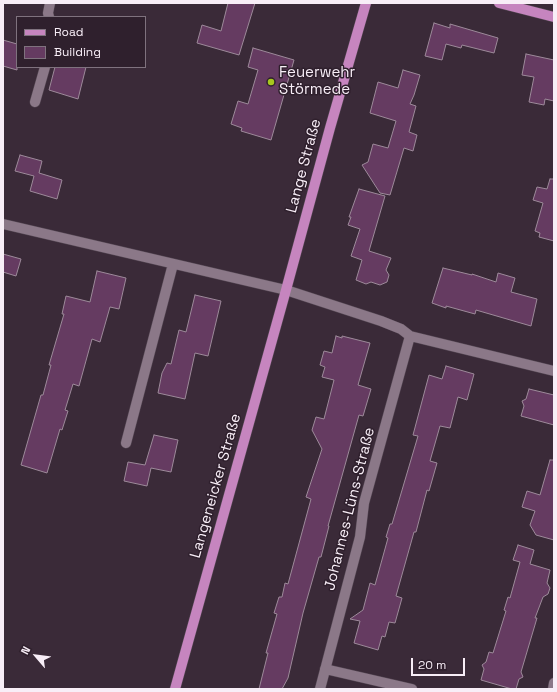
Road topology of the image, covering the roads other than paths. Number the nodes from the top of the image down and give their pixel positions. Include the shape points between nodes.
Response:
1 (50, 3) edge
2 (366, 3) edge
3 (498, 3) edge
4 (49, 16) edge
5 (554, 17) edge
6 (45, 68) edge
7 (35, 102) dead end
8 (3, 224) edge
9 (173, 264) junction
10 (286, 290) junction
11 (410, 336) junction
12 (554, 371) edge
13 (126, 443) dead end
14 (325, 669) junction
15 (554, 684) edge
16 (175, 689) edge
17 (320, 689) edge
18 (412, 689) edge
19 (553, 689) edge

1 - 4 street
2 - 10 main road, Lange Straße
3 - 5 main road
6 - 7 street
8 - 9 street
9 - 10 street
9 - 13 street
10 - 11 street via 381,321 401,329
10 - 16 main road, Langeneicker Straße
11 - 12 street
11 - 14 street, Johannes-Lüns-Straße via 364,504 360,537
14 - 17 street, Johannes-Lüns-Straße
14 - 18 street
15 - 19 street

